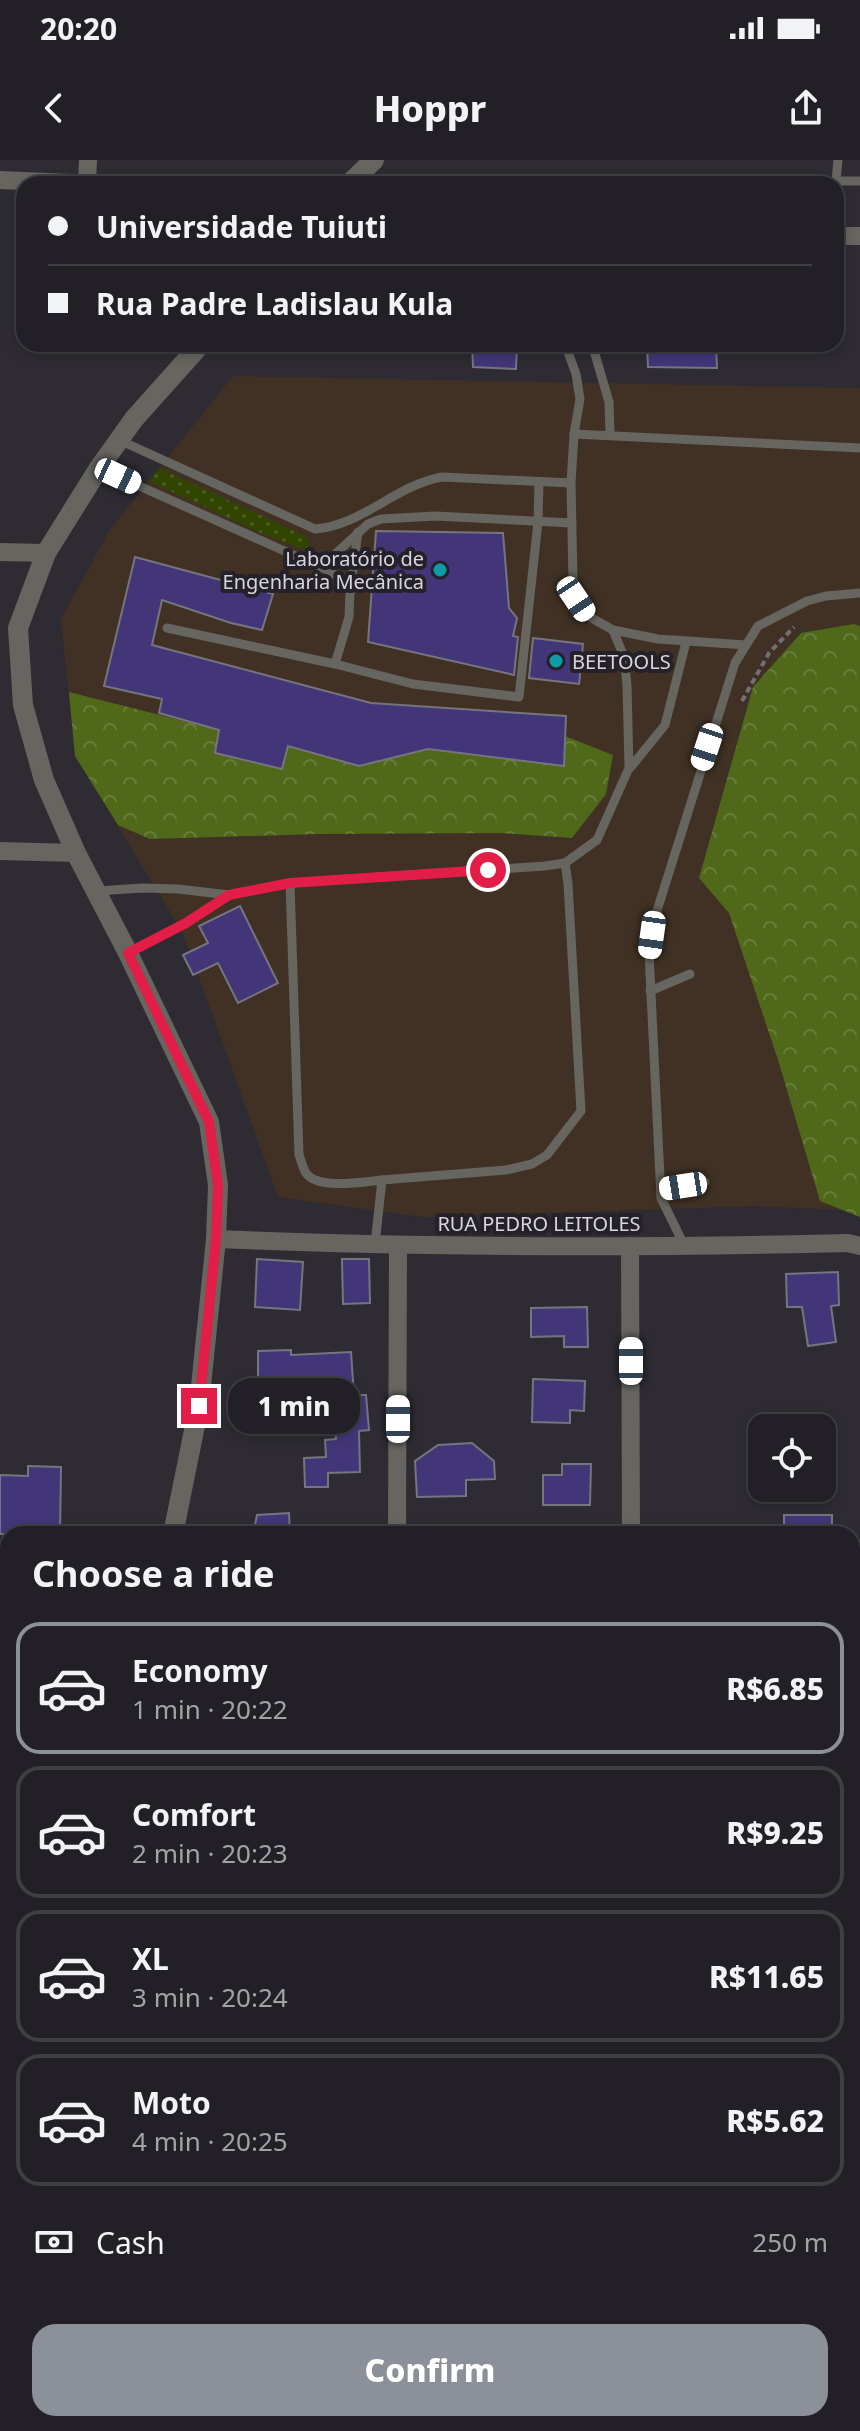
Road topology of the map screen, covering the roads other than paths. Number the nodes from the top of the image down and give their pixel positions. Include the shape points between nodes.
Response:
1 (372, 161) edge
2 (357, 176) edge
3 (194, 352) edge
4 (568, 352) edge
5 (594, 352) edge
6 (574, 434) junction
7 (610, 435) junction
8 (119, 440) junction
9 (860, 448) edge
10 (99, 468) junction
11 (539, 482) junction
12 (571, 483) junction
13 (538, 522) junction
14 (572, 523) junction
15 (358, 532) junction
16 (0, 552) edge
17 (46, 553) junction
18 (308, 562) junction
19 (350, 591) junction
20 (860, 593) edge
21 (167, 628) dead end
22 (613, 630) junction
23 (686, 642) junction
24 (746, 645) junction
25 (335, 664) junction
26 (629, 768) junction
27 (0, 851) edge
28 (76, 853) junction
29 (565, 863) junction
30 (290, 883) junction
31 (96, 891) junction
32 (229, 895) junction
33 (128, 953) junction
34 (690, 974) dead end
35 (650, 991) junction
36 (382, 1180) junction
37 (705, 1182) dead end
38 (661, 1189) junction
39 (216, 1239) junction
40 (374, 1246) junction
41 (398, 1246) junction
42 (630, 1246) junction
43 (860, 1246) edge
44 (685, 1247) junction
45 (175, 1526) edge
46 (397, 1526) edge
47 (631, 1526) edge

1 - 2 street
3 - 8 street
4 - 6 lane via 580,399
5 - 7 lane via 609,402
6 - 7 lane
6 - 12 lane
7 - 9 lane
8 - 10 street
8 - 11 lane via 315,529 342,524 423,480
10 - 17 street
10 - 18 lane
11 - 12 lane
11 - 13 lane
12 - 14 lane
13 - 14 lane
13 - 15 lane via 435,516 381,519
13 - 25 lane via 519,697 413,684
14 - 22 lane via 576,599 588,616
15 - 18 lane via 333,556
15 - 19 lane
16 - 17 street
17 - 28 street via 18,628 23,705 44,780
18 - 19 lane via 342,579
19 - 25 lane via 349,617
20 - 24 lane via 807,601 758,626
21 - 25 lane
22 - 23 lane
22 - 26 lane via 624,657
23 - 24 lane
23 - 26 lane via 665,725
24 - 35 lane via 735,663 655,917
26 - 29 lane via 597,840
27 - 28 street
28 - 31 street
29 - 30 lane
29 - 36 lane via 581,1111 547,1155 532,1164
30 - 32 lane
30 - 36 lane via 299,1155 306,1174 316,1182
31 - 32 lane via 142,888
31 - 33 street
32 - 33 lane
33 - 39 street via 209,1122 218,1185
34 - 35 lane
35 - 38 lane
36 - 40 lane
37 - 38 lane
38 - 44 lane
39 - 40 street, RUA PEDRO LEITOLES
39 - 45 street via 199,1406
40 - 41 street, RUA PEDRO LEITOLES
41 - 42 street, RUA PEDRO LEITOLES
41 - 46 street
42 - 44 street, RUA PEDRO LEITOLES
42 - 47 street
43 - 44 street, RUA PEDRO LEITOLES

